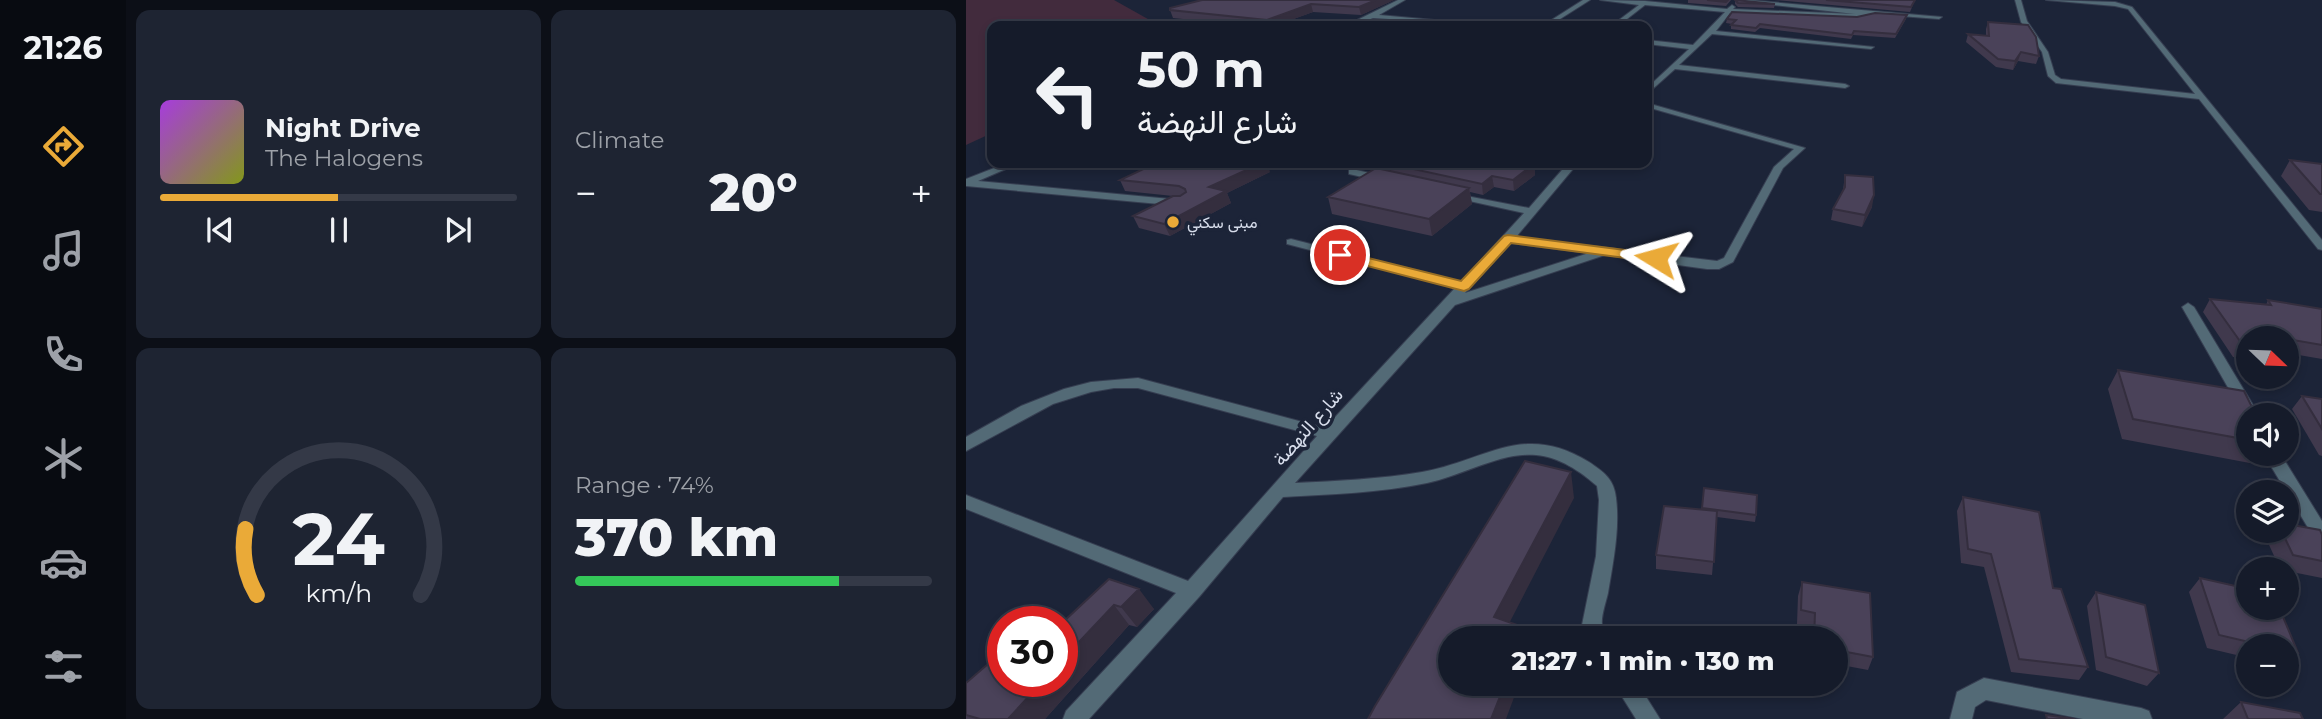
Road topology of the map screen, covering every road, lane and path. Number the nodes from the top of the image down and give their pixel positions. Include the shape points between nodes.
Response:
1 (1402, 0) edge
2 (1587, 0) edge
3 (1603, 0) edge
4 (1737, 0) edge
5 (2018, 0) edge
6 (2049, 0) edge
7 (1645, 3) junction
8 (1728, 11) junction
9 (1870, 12) junction
10 (1372, 16) junction
11 (1939, 17) dead end
12 (1360, 21) edge
13 (1435, 21) edge
14 (1553, 21) edge
15 (1621, 21) edge
16 (1709, 32) junction
17 (1652, 43) edge
18 (1693, 47) junction
19 (1871, 47) dead end
20 (1674, 67) junction
21 (1845, 86) dead end
22 (1652, 87) edge
23 (2200, 97) junction
24 (1652, 106) edge
25 (1004, 168) edge
26 (1568, 168) edge
27 (1352, 172) dead end
28 (1393, 181) edge
29 (966, 183) edge
30 (1447, 193) edge
31 (1184, 203) edge
32 (1529, 211) junction
33 (1508, 239) junction
34 (1291, 242) dead end
35 (2322, 247) edge
36 (1605, 252) junction
37 (1464, 286) junction
38 (1449, 302) junction
39 (2188, 307) dead end
40 (2244, 403) edge
41 (1328, 434) junction
42 (966, 445) edge
43 (2280, 466) edge
44 (1280, 491) junction
45 (966, 502) edge
46 (2322, 536) edge
47 (1192, 591) junction
48 (1592, 626) edge
49 (1633, 696) edge
50 (1074, 719) edge
51 (1649, 719) edge
52 (1961, 719) edge
53 (2141, 719) edge

1 - 10 street
2 - 14 street
3 - 7 street
4 - 8 street
4 - 9 street
5 - 23 street via 2024,22 2059,81
6 - 23 street via 2130,8
7 - 8 street
7 - 15 street
8 - 9 street via 1856,16
8 - 16 street
9 - 11 street
10 - 12 street
10 - 13 street
16 - 18 street
16 - 19 street
17 - 18 street
18 - 20 street
20 - 21 street
20 - 22 street
23 - 35 street
24 - 36 street via 1800,148 1779,167 1729,260 1719,265
25 - 29 street
26 - 32 street, شارع النهضة
27 - 28 street
29 - 31 street
30 - 32 street
32 - 33 street, شارع النهضة
33 - 36 street
33 - 37 street, شارع النهضة
34 - 37 street
36 - 38 street
37 - 38 street, شارع النهضة
38 - 41 street, شارع النهضة
39 - 40 street
41 - 42 street via 1138,383 1111,382 1075,389 1036,405
41 - 44 street, شارع النهضة
43 - 46 street
44 - 47 street, شارع النهضة
44 - 48 street via 1446,473 1522,448 1580,462 1605,483 1608,500 1605,556
45 - 47 street
47 - 50 street, شارع النهضة
49 - 51 street
52 - 53 street via 1965,700 1984,689

